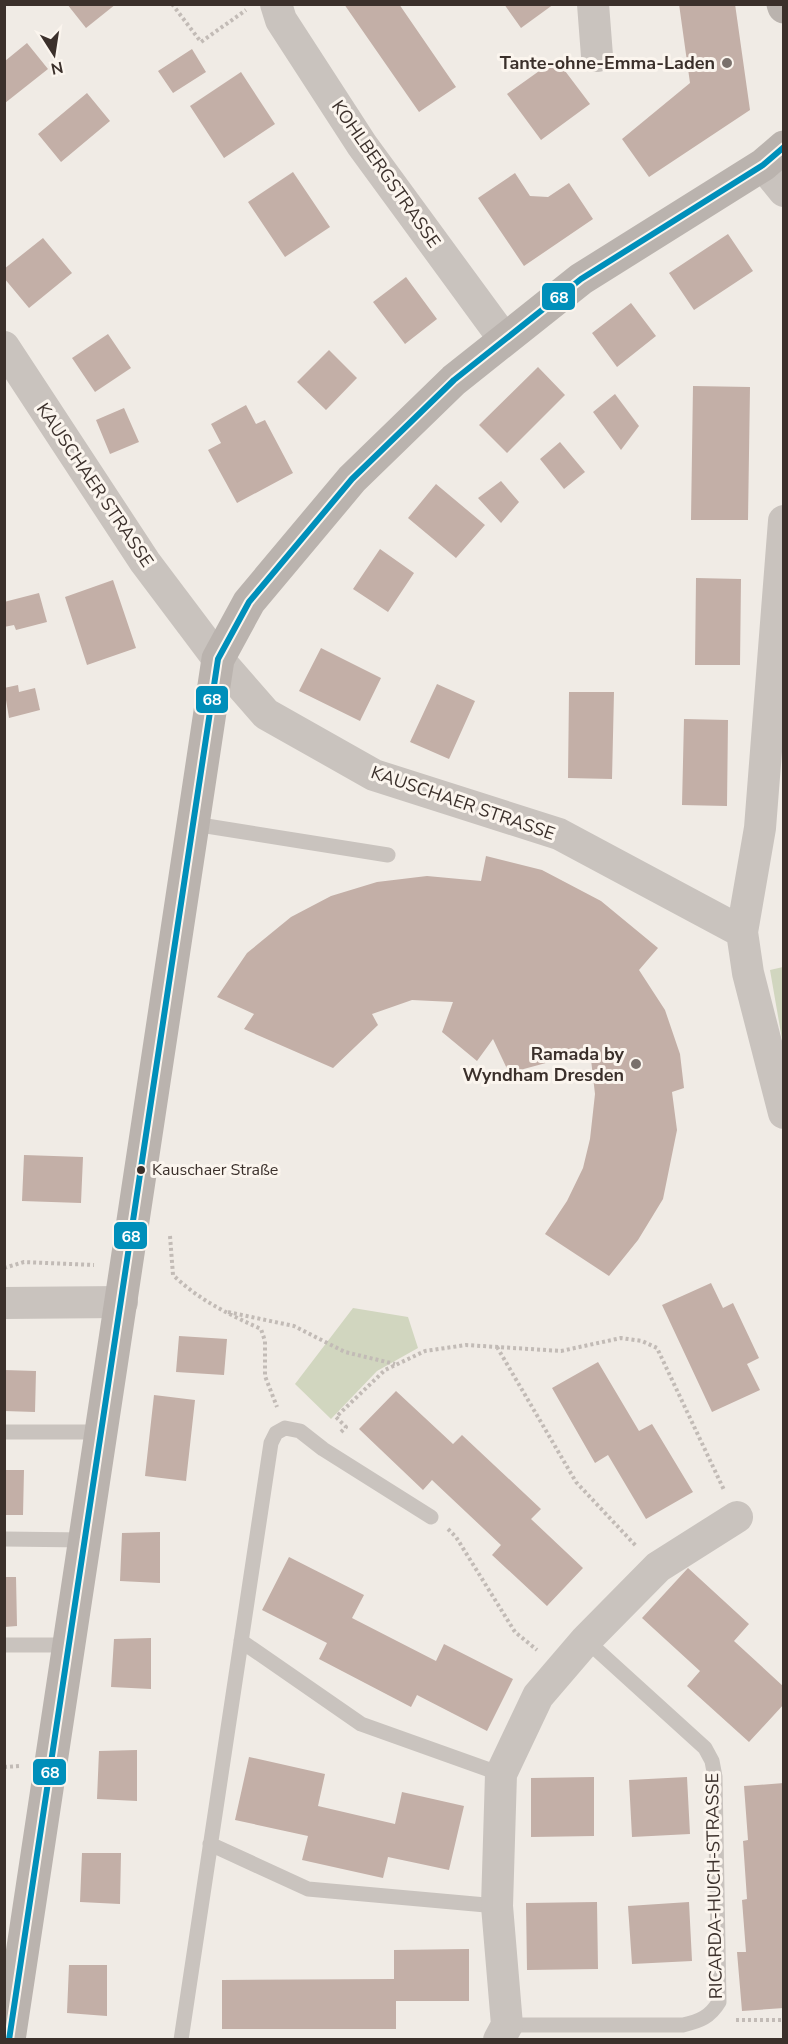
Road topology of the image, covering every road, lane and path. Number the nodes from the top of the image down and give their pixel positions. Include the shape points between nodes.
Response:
1 (172, 4) edge
2 (254, 4) edge
3 (276, 4) edge
4 (593, 4) edge
5 (597, 56) dead end
6 (773, 156) edge
7 (783, 191) edge
8 (504, 339) junction
9 (4, 347) edge
10 (783, 521) edge
11 (218, 659) junction
12 (194, 824) junction
13 (388, 855) dead end
14 (742, 932) junction
15 (783, 1113) edge
16 (170, 1236) dead end
17 (127, 1266) junction
18 (4, 1268) edge
19 (122, 1302) junction
20 (4, 1303) edge
21 (219, 1310) junction
22 (496, 1347) junction
23 (396, 1364) junction
24 (285, 1428) junction
25 (4, 1431) edge
26 (102, 1432) junction
27 (334, 1439) dead end
28 (711, 1461) dead end
29 (431, 1517) dead end
30 (737, 1517) dead end
31 (444, 1526) dead end
32 (4, 1539) edge
33 (86, 1540) junction
34 (634, 1544) dead end
35 (586, 1640) junction
36 (241, 1641) junction
37 (4, 1645) edge
38 (69, 1645) junction
39 (533, 1647) dead end
40 (501, 1774) junction
41 (210, 1844) junction
42 (497, 1906) junction
43 (15, 1922) edge
44 (712, 2013) junction
45 (783, 2020) edge
46 (503, 2032) edge
47 (9, 2040) edge
48 (181, 2040) edge

1 - 2 path via 201,42
3 - 8 street, KOHLBERGSTRASSE via 281,20 362,145
4 - 5 street
6 - 7 street
6 - 8 street via 581,279
8 - 11 street via 454,380 352,479 249,602
9 - 11 street, KAUSCHAER STRASSE via 145,562
10 - 14 street via 760,828
11 - 12 street
11 - 14 street, KAUSCHAER STRASSE via 266,714 374,775 559,834
12 - 13 lane
12 - 17 street
14 - 15 street via 748,973
16 - 21 path via 173,1275
17 - 18 path via 24,1262
17 - 19 street
19 - 20 street
19 - 26 street
21 - 23 path via 294,1326 345,1352
21 - 24 path via 261,1329 265,1376
22 - 23 path via 444,1347
22 - 28 path via 561,1351 621,1338 657,1348
22 - 34 path via 576,1482
23 - 27 path via 336,1417 346,1427
24 - 29 lane via 300,1431
24 - 36 lane via 276,1433 271,1443
25 - 26 lane
26 - 33 street
30 - 35 street, RICARDA-HUCH-STRASSE via 658,1567
31 - 39 path via 456,1537 515,1632
32 - 33 lane
33 - 38 street
35 - 40 street, RICARDA-HUCH-STRASSE via 537,1696
35 - 44 lane, RICARDA-HUCH-STRASSE via 705,1748 712,1761 719,2002
36 - 40 lane via 362,1724
36 - 41 lane
37 - 38 lane
38 - 43 street
40 - 42 street, RICARDA-HUCH-STRASSE
41 - 42 lane via 308,1889
41 - 48 lane
42 - 46 street, RICARDA-HUCH-STRASSE
43 - 47 street
44 - 45 path via 734,2020
44 - 46 lane, RICARDA-HUCH-STRASSE via 683,2025

